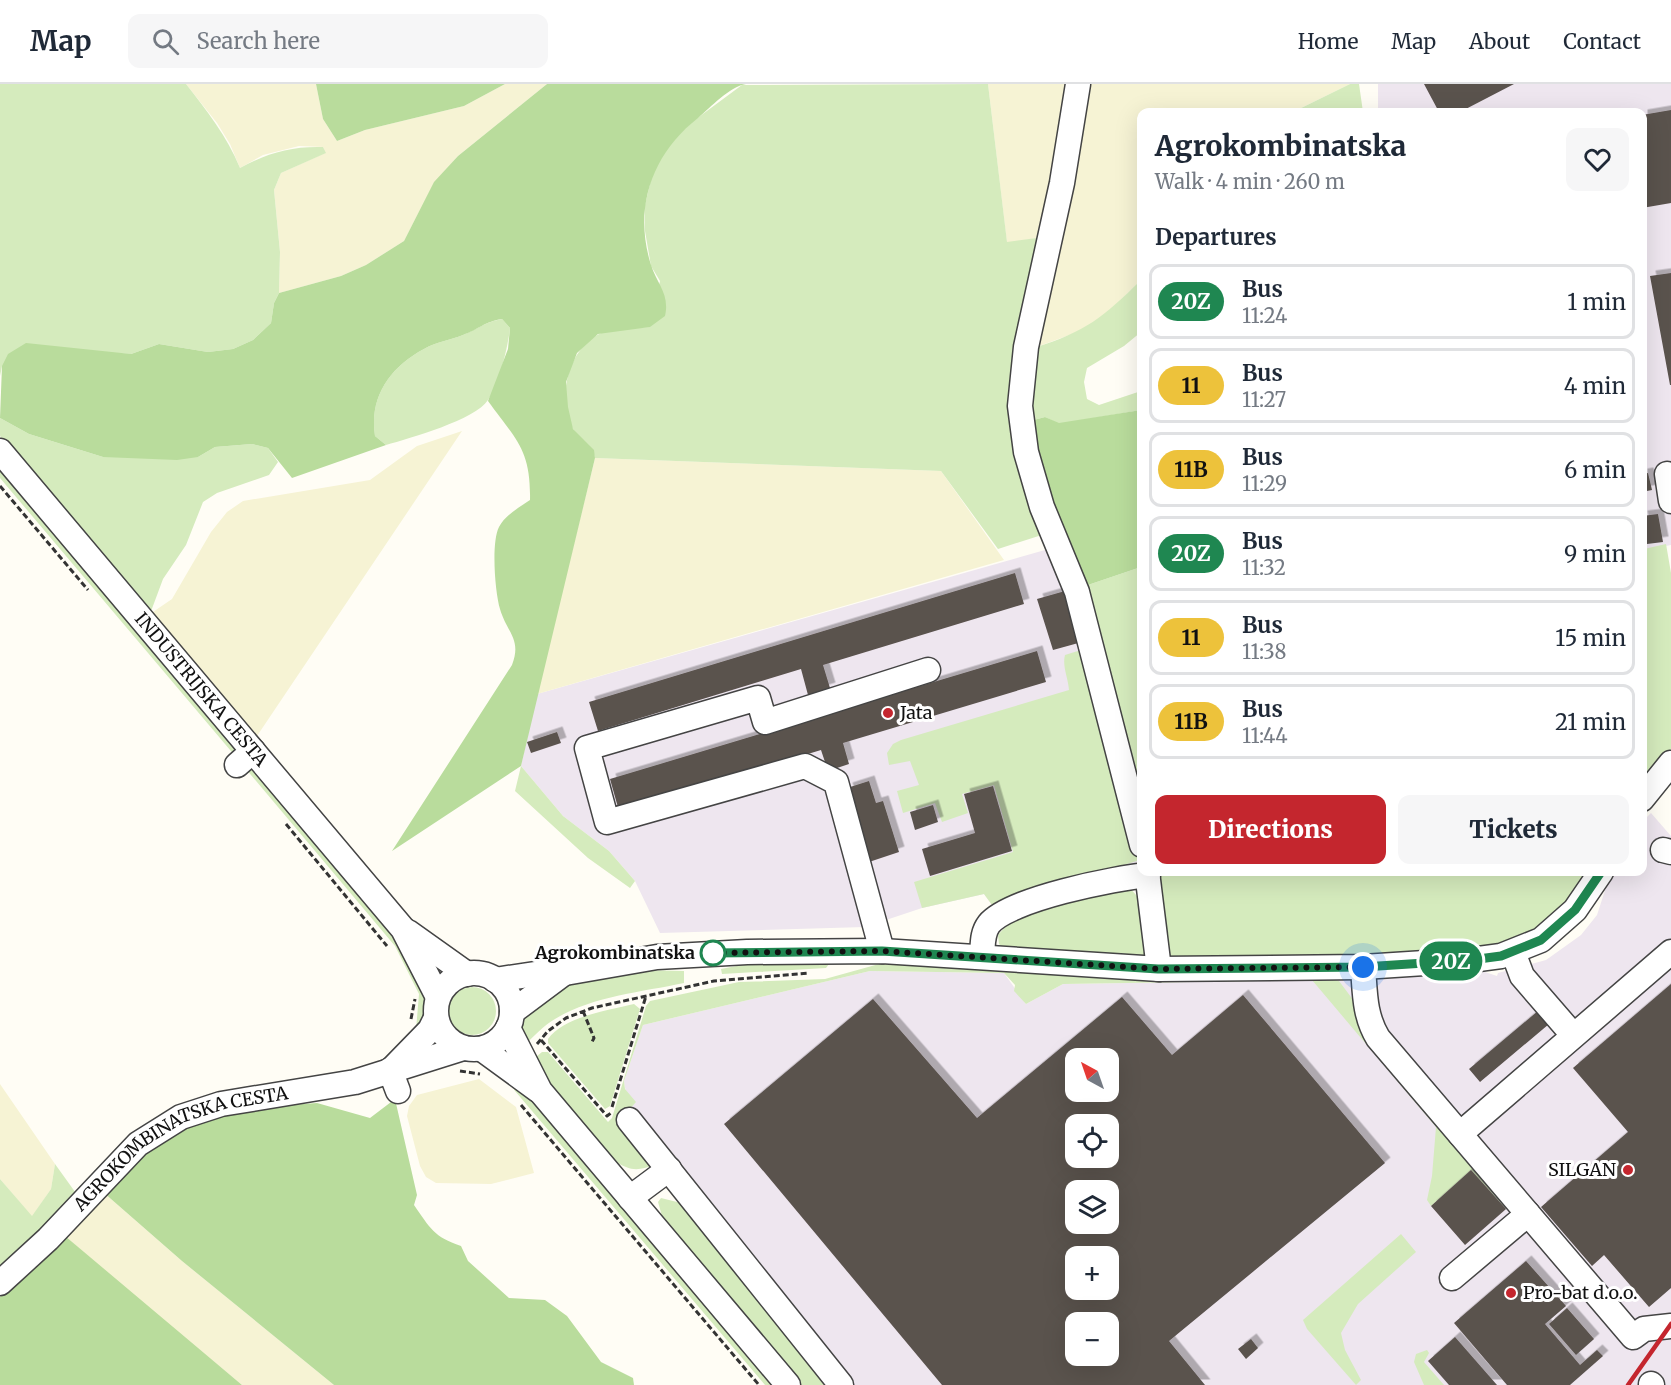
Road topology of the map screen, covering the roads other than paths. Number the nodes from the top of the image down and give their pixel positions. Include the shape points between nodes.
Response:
1 (1078, 84) edge
2 (0, 451) edge
3 (1667, 474) dead end
4 (1671, 501) edge
5 (928, 670) dead end
6 (1671, 763) edge
7 (1647, 793) edge
8 (1137, 825) edge
9 (1137, 875) edge
10 (1147, 876) edge
11 (1598, 876) edge
12 (403, 929) junction
13 (882, 951) junction
14 (1513, 952) junction
15 (1671, 952) edge
16 (982, 955) junction
17 (1363, 967) junction
18 (1158, 969) junction
19 (565, 973) junction
20 (467, 974) junction
21 (495, 980) junction
22 (437, 1007) junction
23 (510, 1020) junction
24 (1573, 1035) junction
25 (472, 1048) junction
26 (394, 1076) junction
27 (530, 1097) junction
28 (629, 1120) dead end
29 (1460, 1134) junction
30 (669, 1169) junction
31 (630, 1198) junction
32 (1528, 1214) junction
33 (1452, 1278) dead end
34 (0, 1283) edge
35 (1671, 1326) edge
36 (788, 1385) edge
37 (841, 1385) edge

1 - 8 street via 1062,183 1026,347 1020,406 1026,452 1042,507 1080,603
2 - 12 street, INDUSTRIJSKA CESTA via 245,758
3 - 4 street
5 - 13 street via 765,722 758,698 587,748 607,822 805,766 836,782
6 - 7 street
9 - 16 street via 1062,890 1014,909 990,922 984,934
10 - 18 street
11 - 14 street via 1565,921 1541,940
12 - 20 street, INDUSTRIJSKA CESTA
12 - 22 street, INDUSTRIJSKA CESTA
13 - 16 street
13 - 19 street via 700,954 631,960
14 - 17 street via 1471,960
14 - 24 street via 1522,976
15 - 24 street
16 - 18 street
17 - 18 street
17 - 29 street via 1369,1023
19 - 21 street
19 - 23 street
20 - 21 street via 482,974
20 - 22 street via 450,982
21 - 23 street via 509,997
22 - 25 street via 448,1040
22 - 26 street via 430,1030
23 - 25 street via 497,1041
23 - 27 street
24 - 29 street
25 - 26 street, AGROKOMBINATSKA CESTA via 410,1067
25 - 27 street
26 - 34 street, AGROKOMBINATSKA CESTA via 220,1104 173,1121 138,1144 48,1239
27 - 31 street
28 - 30 street
29 - 32 street
30 - 31 street
30 - 37 street
31 - 36 street
32 - 33 street
32 - 35 street via 1633,1337 1644,1329

